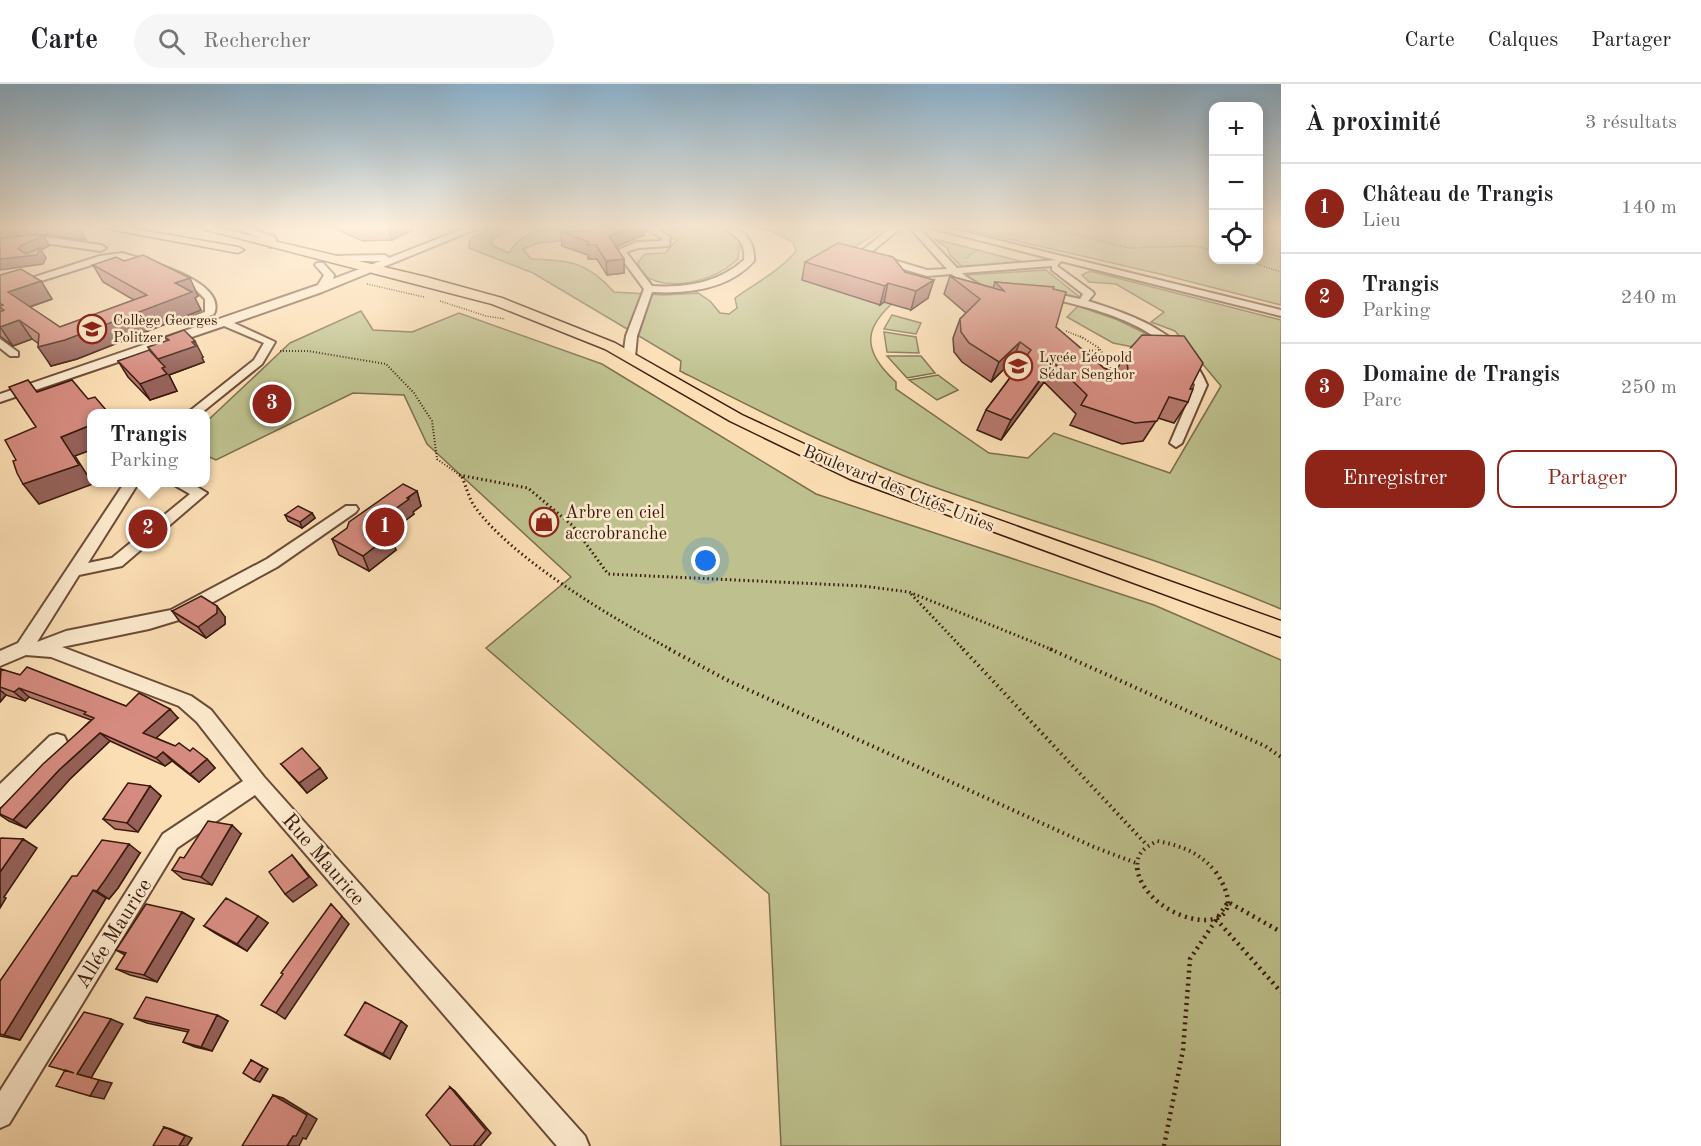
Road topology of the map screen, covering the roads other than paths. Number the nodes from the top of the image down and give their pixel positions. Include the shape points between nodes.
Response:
1 (45, 277) edge
2 (180, 277) edge
3 (329, 277) edge
4 (357, 277) edge
5 (365, 277) edge
6 (407, 277) edge
7 (639, 277) edge
8 (724, 277) edge
9 (959, 277) edge
10 (1071, 277) edge
11 (1115, 277) edge
12 (413, 278) joint
13 (362, 279) junction
14 (649, 288) junction
15 (989, 288) edge
16 (319, 290) junction
17 (0, 291) edge
18 (1030, 292) edge
19 (1082, 302) junction
20 (1281, 313) edge
21 (531, 314) junction
22 (187, 322) dead end
23 (226, 323) junction
24 (0, 342) edge
25 (14, 354) dead end
26 (630, 357) junction
27 (0, 398) edge
28 (199, 409) edge
29 (1176, 443) dead end
30 (129, 487) edge
31 (185, 487) edge
32 (351, 509) dead end
33 (74, 571) junction
34 (1281, 629) edge
35 (31, 649) junction
36 (0, 659) edge
37 (57, 742) dead end
38 (257, 783) junction
39 (0, 798) edge
40 (0, 1115) edge
41 (575, 1146) edge

1 - 17 street
2 - 22 street via 192,281 210,298 212,307 209,314
3 - 16 street
4 - 13 main road, Boulevard des Cités-Unies
5 - 13 street
6 - 12 main road, Boulevard des Cités-Unies
7 - 14 street
8 - 14 street via 706,285
9 - 15 street via 971,287
10 - 19 street via 1089,294
11 - 20 street
12 - 21 main road, Boulevard des Cités-Unies via 470,292
13 - 16 street
13 - 21 main road, Boulevard des Cités-Unies
14 - 26 street via 630,335
16 - 23 street
18 - 19 street
19 - 29 street via 1176,345 1193,363 1201,386
21 - 26 main road, Boulevard des Cités-Unies
23 - 27 street
23 - 28 street via 270,342 266,351 234,382
24 - 25 street
26 - 34 main road, Boulevard des Cités-Unies via 736,418 856,475
30 - 33 street
31 - 33 street via 200,494 117,562
32 - 35 street via 272,563 176,615
33 - 35 street
35 - 36 street
35 - 38 street, Rue Maurice via 52,650 185,701 204,716
37 - 39 street
38 - 40 street, Allée Maurice via 170,841
38 - 41 street, Rue Maurice

